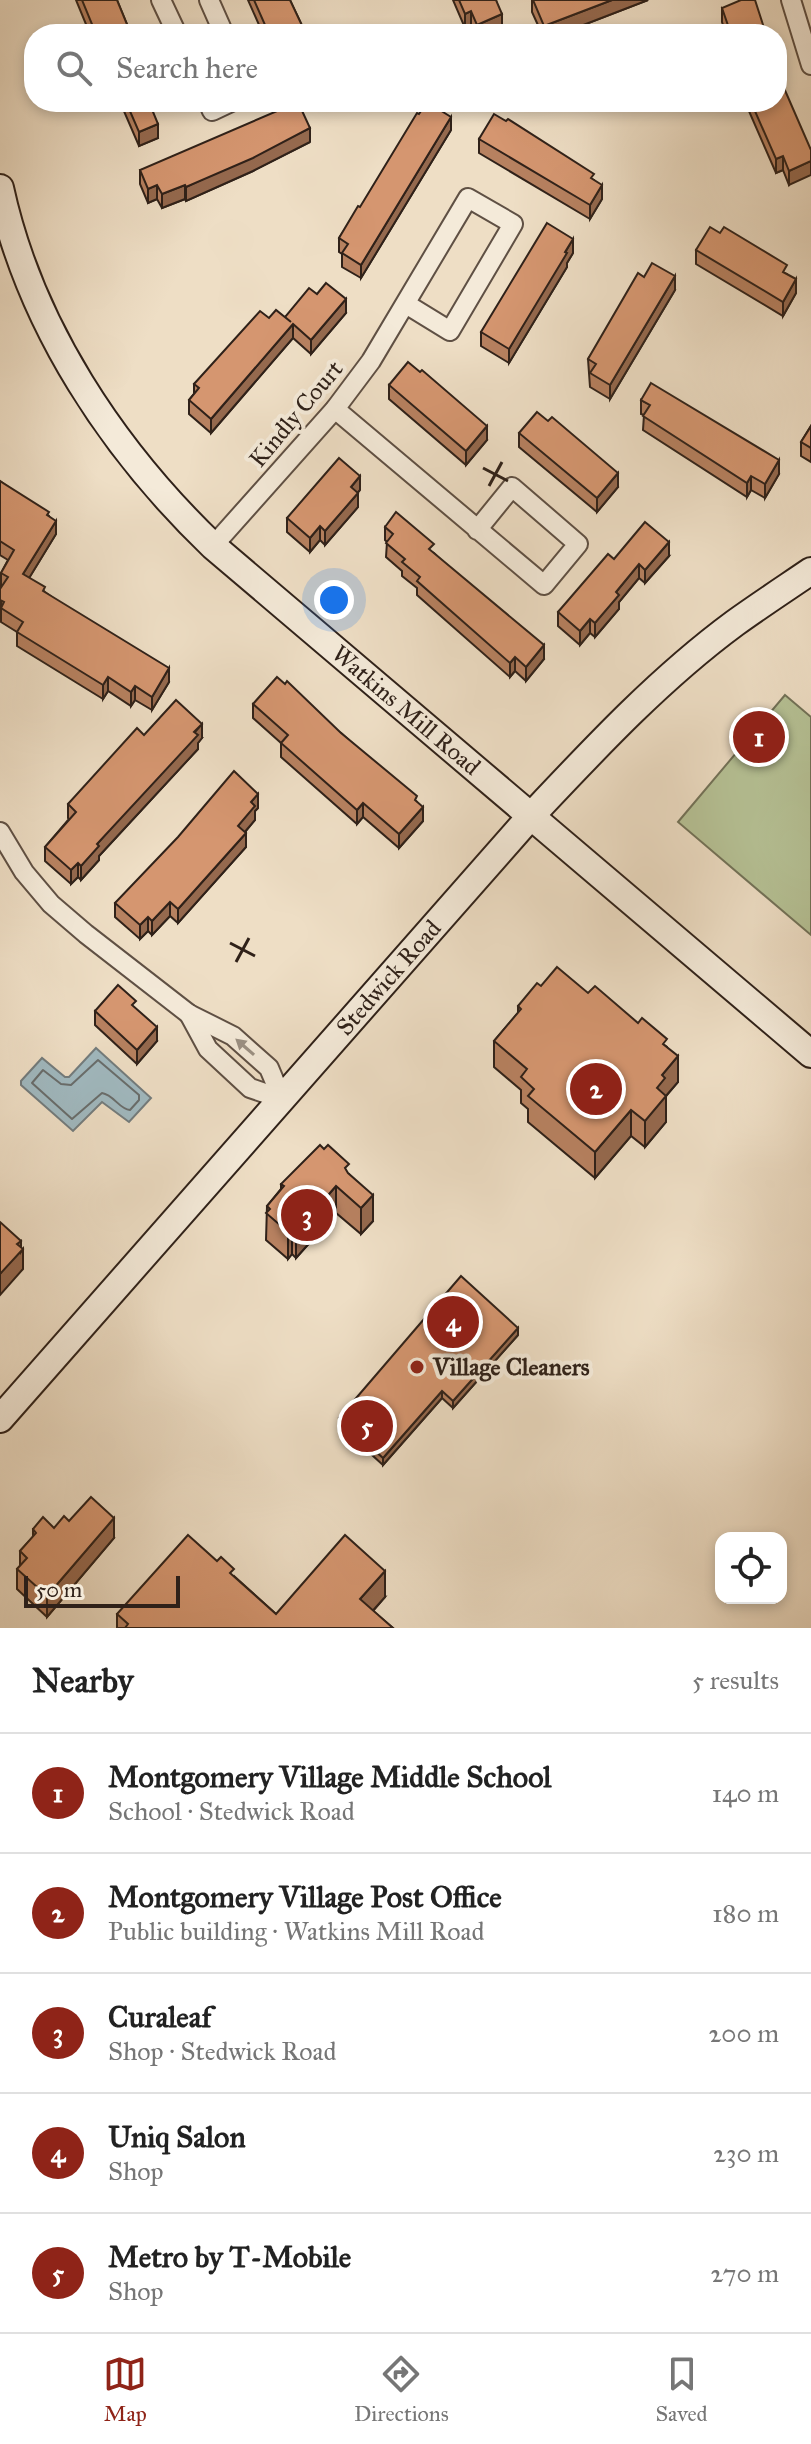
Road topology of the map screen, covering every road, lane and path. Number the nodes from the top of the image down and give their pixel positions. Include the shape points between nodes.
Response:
1 (161, 0) edge
2 (209, 0) edge
3 (791, 0) edge
4 (172, 24) edge
5 (220, 24) edge
6 (811, 65) edge
7 (0, 194) edge
8 (406, 304) junction
9 (335, 409) junction
10 (477, 530) junction
11 (213, 546) junction
12 (811, 571) edge
13 (530, 817) junction
14 (0, 832) edge
15 (189, 1014) junction
16 (811, 1054) edge
17 (282, 1099) junction
18 (0, 1419) edge

1 - 4 street
2 - 5 street
3 - 6 street
7 - 11 street, Watkins Mill Road via 41,308 80,383 137,466
8 - 8 street, Kindly Court via 468,198 513,224 450,331
8 - 9 street, Kindly Court
9 - 10 street
9 - 11 street, Kindly Court
10 - 10 street via 544,585 578,544 512,487
11 - 13 street, Watkins Mill Road
12 - 13 street, Stedwick Road via 733,624 657,688
13 - 16 street, Watkins Mill Road
13 - 17 street, Stedwick Road
14 - 15 street via 51,904
17 -> 15 street via 269,1068 233,1036
15 - 17 street via 208,1049 250,1088
17 - 18 street, Stedwick Road

